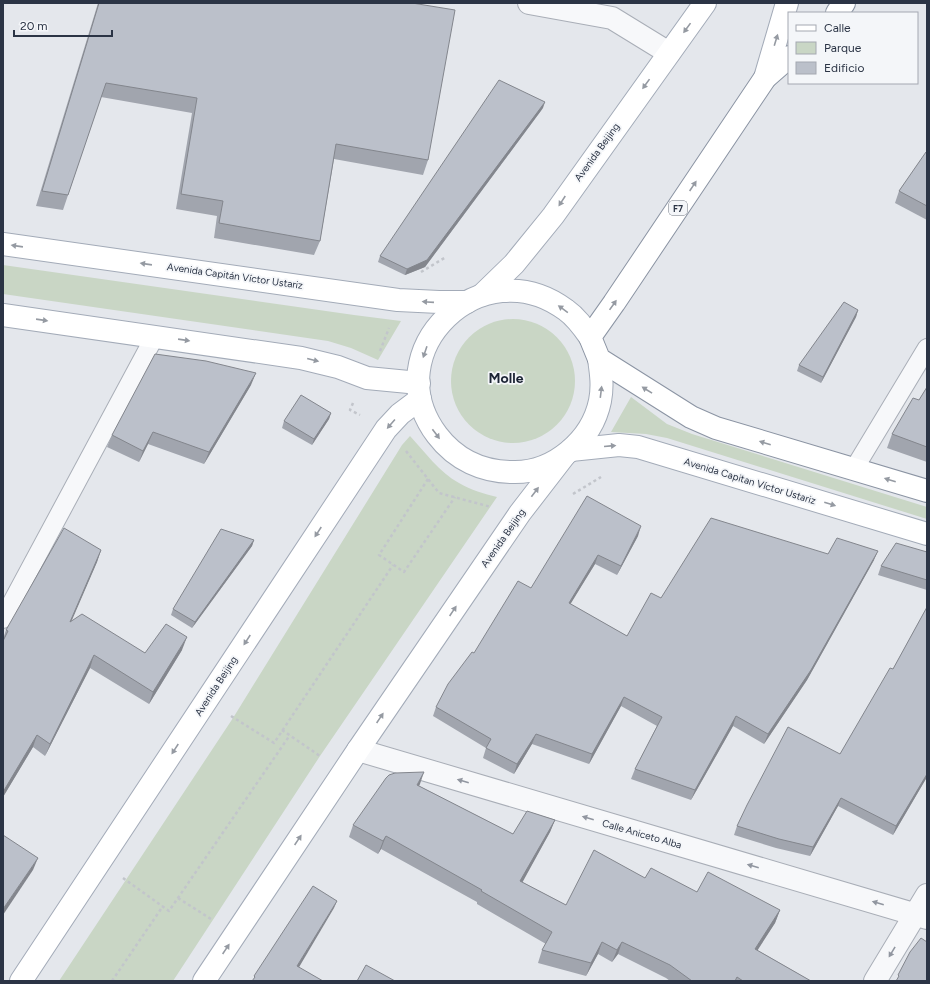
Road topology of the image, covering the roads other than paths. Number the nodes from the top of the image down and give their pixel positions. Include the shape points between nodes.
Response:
1 (529, 3) edge
2 (705, 3) edge
3 (787, 3) edge
4 (844, 3) edge
5 (838, 12) edge
6 (669, 53) junction
7 (788, 58) edge
8 (765, 78) junction
9 (3, 244) edge
10 (474, 298) junction
11 (3, 315) edge
12 (155, 336) junction
13 (590, 337) junction
14 (927, 348) edge
15 (599, 359) junction
16 (420, 391) junction
17 (568, 453) junction
18 (854, 469) junction
19 (927, 491) edge
20 (927, 534) edge
21 (3, 619) edge
22 (358, 750) junction
23 (927, 895) edge
24 (921, 916) edge
25 (21, 981) edge
26 (204, 981) edge
27 (875, 981) edge

1 - 6 street via 612,18
2 -> 6 main road, Avenida Beijing
8 -> 3 main road
4 - 5 main road
6 -> 10 main road, Avenida Beijing via 553,216 514,264
7 - 8 main road
13 -> 8 main road, F7
10 -> 9 main road, Avenida Capitán Víctor Ustariz via 439,302 398,300
13 -> 10 main road, Avenida Beijing via 566,310 535,294 499,291
10 -> 16 main road via 452,311 430,336 420,367
11 -> 12 main road
12 -> 16 main road via 301,358
12 - 21 lane
13 - 15 main road, Avenida Beijing
14 - 18 lane
17 -> 15 main road, Avenida Beijing via 584,436 594,420 602,382
18 -> 15 main road via 716,428 691,417
16 -> 17 main road via 425,413 442,441 454,453 483,469 500,472 533,470
16 -> 25 main road, Avenida Beijing via 386,429
17 -> 20 main road, Avenida Capitan Víctor Ustariz via 619,445 638,447
22 -> 17 main road, Avenida Beijing via 520,514
19 -> 18 main road
24 -> 22 street, Calle Aniceto Alba
26 -> 22 main road, Avenida Beijing
23 - 24 street
24 -> 27 street

